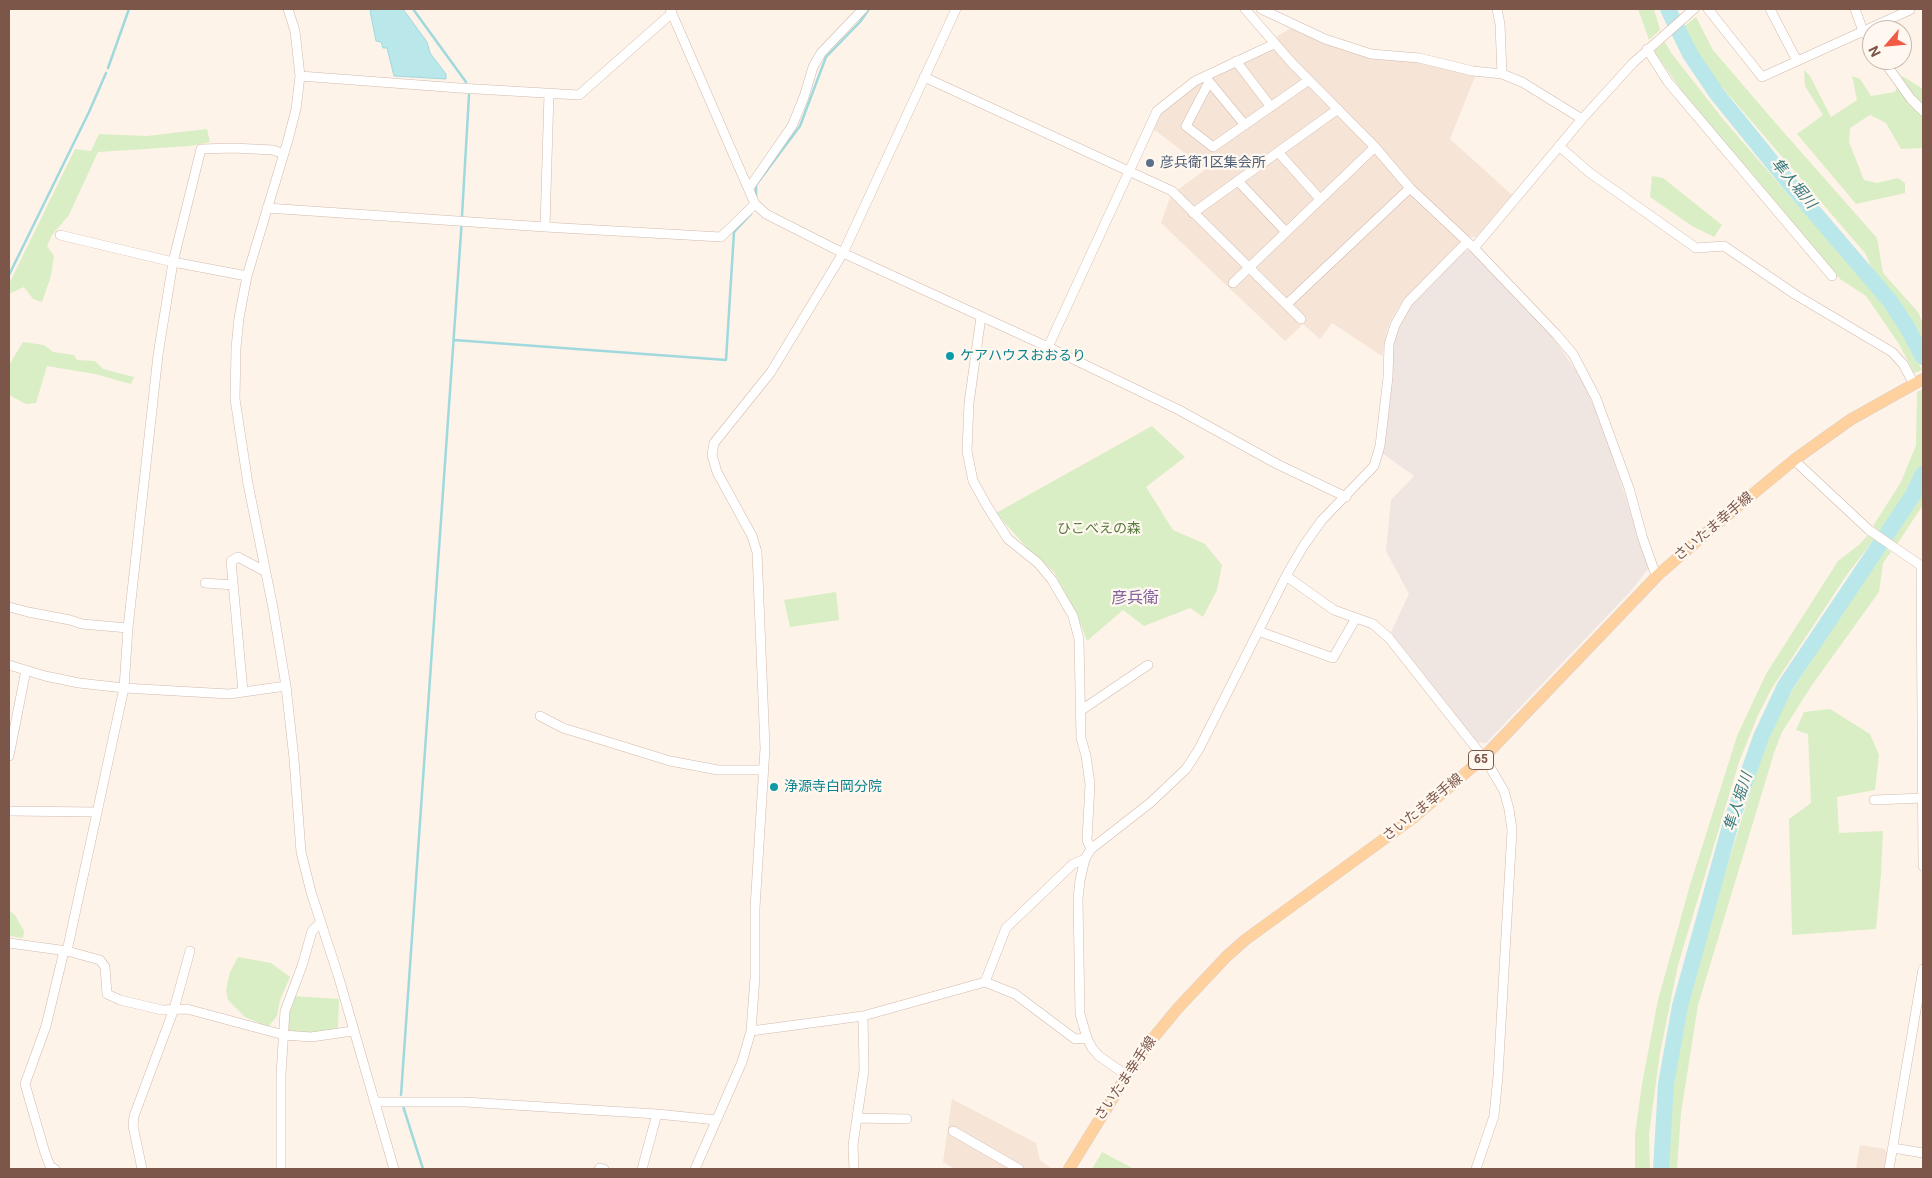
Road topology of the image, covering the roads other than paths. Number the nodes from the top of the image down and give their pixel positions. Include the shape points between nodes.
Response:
1 (288, 9) edge
2 (863, 9) edge
3 (956, 9) edge
4 (1246, 9) edge
5 (1261, 9) edge
6 (1497, 9) edge
7 (1694, 9) edge
8 (1708, 9) edge
9 (1770, 9) edge
10 (1855, 9) edge
11 (1908, 9) edge
12 (671, 11) edge
13 (1888, 20) edge
14 (1862, 28) edge
15 (1862, 31) edge
16 (1274, 44) junction
17 (1647, 49) junction
18 (1236, 61) junction
19 (1797, 61) junction
20 (1890, 70) edge
21 (1502, 74) junction
22 (300, 76) junction
23 (924, 77) junction
24 (1207, 79) junction
25 (1309, 80) junction
26 (549, 93) junction
27 (1271, 107) junction
28 (1338, 109) junction
29 (1923, 111) edge
30 (1582, 119) junction
31 (1245, 125) junction
32 (1559, 146) junction
33 (1375, 147) junction
34 (1278, 152) junction
35 (284, 154) junction
36 (1128, 171) junction
37 (1238, 181) junction
38 (749, 188) junction
39 (1410, 188) junction
40 (1320, 200) junction
41 (755, 204) junction
42 (267, 208) junction
43 (1193, 213) junction
44 (545, 227) junction
45 (1286, 232) junction
46 (60, 235) dead end
47 (1471, 245) junction
48 (843, 253) junction
49 (173, 262) junction
50 (1249, 267) junction
51 (247, 276) junction
52 (1832, 276) dead end
53 (1233, 283) dead end
54 (1287, 304) junction
55 (981, 317) junction
56 (1301, 319) dead end
57 (1048, 347) junction
58 (1918, 382) edge
59 (1794, 460) junction
60 (1346, 497) junction
61 (1920, 563) edge
62 (266, 572) junction
63 (1658, 575) junction
64 (1286, 576) junction
65 (205, 583) dead end
66 (233, 585) junction
67 (9, 607) edge
68 (1356, 618) junction
69 (128, 628) junction
70 (1258, 631) junction
71 (9, 665) edge
72 (1148, 665) dead end
73 (26, 670) junction
74 (286, 686) junction
75 (124, 688) junction
76 (242, 692) junction
77 (1080, 711) junction
78 (540, 716) dead end
79 (9, 756) edge
80 (1483, 758) junction
81 (764, 770) junction
82 (1923, 798) edge
83 (1874, 800) dead end
84 (9, 810) edge
85 (97, 812) junction
86 (1090, 849) junction
87 (1085, 859) junction
88 (1923, 866) edge
89 (320, 922) junction
90 (9, 943) edge
91 (66, 951) junction
92 (190, 951) dead end
93 (1923, 969) edge
94 (985, 982) junction
95 (174, 1009) junction
96 (863, 1016) junction
97 (354, 1031) junction
98 (751, 1031) junction
99 (284, 1035) junction
100 (1087, 1038) junction
101 (1126, 1075) junction
102 (375, 1102) junction
103 (657, 1114) junction
104 (857, 1118) junction
105 (907, 1119) dead end
106 (716, 1120) junction
107 (953, 1131) dead end
108 (1893, 1148) junction
109 (1923, 1154) edge
110 (55, 1169) edge
111 (142, 1169) edge
112 (281, 1169) edge
113 (394, 1169) edge
114 (599, 1169) edge
115 (604, 1169) edge
116 (642, 1169) edge
117 (695, 1169) edge
118 (854, 1169) edge
119 (1019, 1169) edge
120 (1069, 1169) edge
121 (1476, 1169) edge
122 (1889, 1169) edge

1 - 22 street via 295,31
2 - 38 street via 821,53 792,126
3 - 23 street
4 - 16 street
5 - 21 street via 1325,39 1371,54 1419,58 1473,71
6 - 21 street
7 - 17 street
8 - 19 street via 1762,77
9 - 19 street
10 - 14 street
11 - 13 street
12 - 26 street via 579,95
12 - 38 street
15 - 19 street
16 - 18 street
16 - 25 street
17 - 30 street
17 - 52 street via 1668,82
18 - 24 street
18 - 27 street
20 - 29 street
21 - 30 street via 1522,82
22 - 26 street
22 - 35 street via 296,109
23 - 36 street
23 - 48 street
24 - 31 street
24 - 31 street via 1186,126 1213,147
24 - 36 street via 1195,81 1157,111
25 - 27 street
25 - 28 street
26 - 44 street
27 - 31 street
28 - 33 street
28 - 34 street
30 - 32 street
32 - 47 street
32 - 58 street via 1590,173 1696,248 1724,246 1796,295 1892,352
33 - 39 street
33 - 40 street
34 - 37 street
34 - 40 street
35 - 42 street
35 - 49 street via 273,150 201,149
36 - 43 street via 1172,191
36 - 57 street
37 - 43 street
37 - 45 street
38 - 41 street
39 - 47 street
39 - 54 street
40 - 45 street
41 - 44 street via 721,237
41 - 48 street via 766,214
42 - 44 street
42 - 51 street
43 - 50 street
45 - 50 street
46 - 49 street
47 - 60 street via 1408,302 1395,325 1389,344 1380,446 1374,466
47 - 63 street via 1556,334 1580,366 1596,398
48 - 55 street
48 - 81 street via 771,372 714,443 712,455 717,472 752,536 757,552
49 - 51 street
49 - 69 street via 156,373
50 - 53 street
50 - 54 street
51 - 62 street via 238,325 235,399
54 - 56 street
55 - 57 street
55 - 77 street via 969,403 967,451 973,481 1008,539 1038,563 1073,616 1079,639
57 - 60 street via 1179,410 1277,464
58 - 59 main road, さいたま幸手線 / 65 via 1850,420
59 - 61 street via 1869,530
59 - 63 main road, さいたま幸手線 / 65
60 - 64 street via 1322,520
61 - 82 street
62 - 66 street via 238,557 231,561
62 - 74 street
63 - 80 main road, さいたま幸手線 / 65
64 - 68 street via 1334,610
64 - 70 street
65 - 66 street
66 - 76 street
67 - 69 street via 82,624
68 - 70 street via 1333,658
68 - 80 street via 1373,624 1389,638
69 - 75 street
70 - 86 street via 1186,769 1150,803
71 - 73 street
72 - 77 street
73 - 75 street via 79,683
73 - 79 street
74 - 76 street
74 - 89 street via 301,852
75 - 76 street
75 - 85 street
77 - 86 street via 1081,738 1090,784 1087,840
78 - 81 street via 564,728 670,761 718,770
80 - 101 main road, さいたま幸手線 / 65 via 1413,818 1226,958 1158,1032
80 - 121 street via 1504,791 1512,830 1494,1116
81 - 98 street
82 - 83 street
82 - 88 street
84 - 85 street
85 - 91 street
86 - 87 street
87 - 94 street via 1073,864 1006,928
87 - 100 street via 1078,905 1080,1014
89 - 97 street
89 - 99 street via 312,931 285,1011
90 - 91 street
91 - 95 street via 100,960 105,967 107,994 162,1010
91 - 110 street via 46,1026 25,1084 45,1153 50,1166
92 - 95 street
93 - 108 street
94 - 96 street
94 - 100 street via 1015,994 1075,1039
95 - 99 street via 187,1009
95 - 111 street via 134,1116
96 - 98 street
96 - 104 street via 864,1070
97 - 99 street via 311,1037
97 - 102 street
98 - 106 street via 742,1062
99 - 112 street
100 - 101 street via 1099,1056
101 - 120 main road, さいたま幸手線 / 65
102 - 103 street via 465,1102
102 - 113 street
103 - 106 street
103 - 116 street
104 - 105 street
104 - 118 street
106 - 117 street
107 - 119 street
108 - 109 street
108 - 122 street
114 - 115 street

